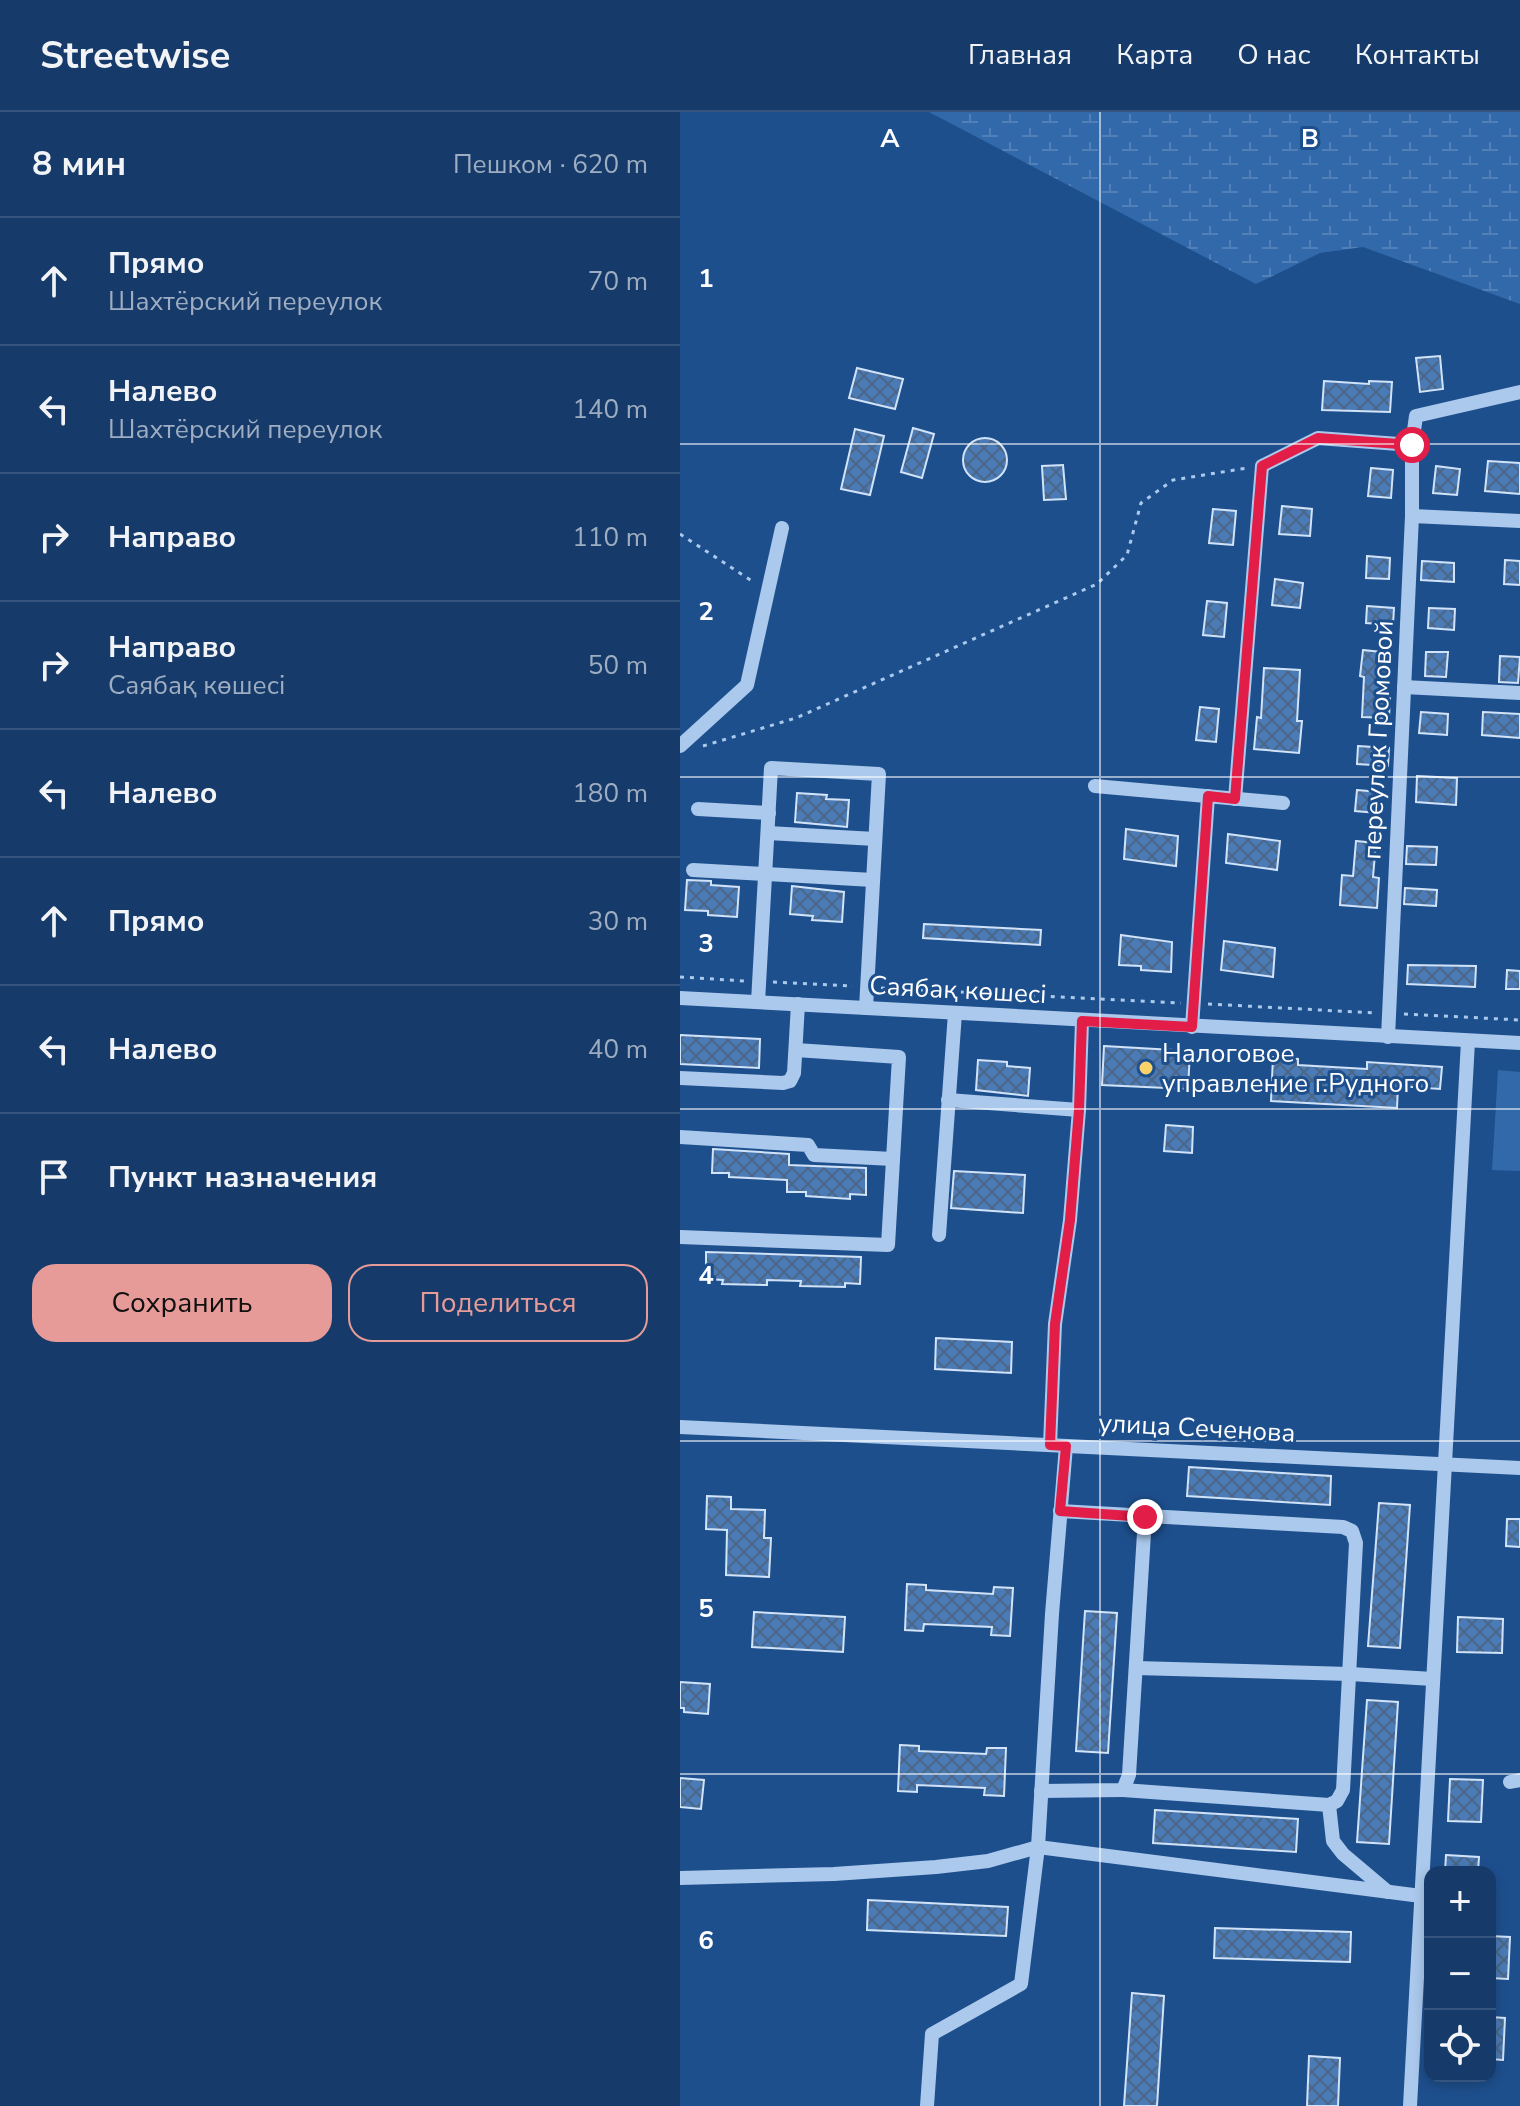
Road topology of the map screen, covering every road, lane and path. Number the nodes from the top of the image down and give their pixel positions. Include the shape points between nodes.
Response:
1 (1520, 392) edge
2 (1412, 445) junction
3 (1262, 466) junction
4 (1412, 516) junction
5 (1520, 521) edge
6 (782, 528) dead end
7 (680, 534) edge
8 (768, 592) junction
9 (1404, 687) junction
10 (1520, 693) edge
11 (687, 748) edge
12 (1095, 786) dead end
13 (1208, 796) junction
14 (1235, 799) junction
15 (1283, 803) dead end
16 (698, 809) dead end
17 (769, 813) junction
18 (768, 833) junction
19 (875, 839) junction
20 (693, 870) dead end
21 (766, 874) junction
22 (873, 880) junction
23 (680, 977) edge
24 (760, 981) junction
25 (867, 987) junction
26 (680, 998) edge
27 (758, 1002) junction
28 (1193, 1003) junction
29 (798, 1004) junction
30 (866, 1008) junction
31 (955, 1013) junction
32 (1389, 1013) junction
33 (1520, 1020) edge
34 (1082, 1021) junction
35 (1192, 1027) junction
36 (1388, 1037) junction
37 (1468, 1041) junction
38 (1520, 1043) edge
39 (796, 1050) junction
40 (680, 1078) edge
41 (948, 1100) junction
42 (1079, 1110) junction
43 (680, 1137) edge
44 (893, 1159) junction
45 (939, 1235) dead end
46 (680, 1237) edge
47 (680, 1427) edge
48 (1050, 1445) junction
49 (1066, 1446) junction
50 (1444, 1464) junction
51 (1520, 1468) edge
52 (1060, 1511) junction
53 (1145, 1517) junction
54 (1136, 1668) junction
55 (1350, 1674) junction
56 (1433, 1679) junction
57 (1123, 1790) junction
58 (1041, 1791) junction
59 (1329, 1805) junction
60 (1038, 1847) junction
61 (680, 1878) edge
62 (1388, 1892) junction
63 (1421, 1896) junction
64 (927, 2106) edge
65 (1410, 2106) edge

1 - 2 street via 1416,416
2 - 3 street via 1318,438
2 - 4 street, переулок Громовой
3 - 11 path via 1173,480 1141,503 1127,555 1097,584 796,718
3 - 14 street
4 - 5 street
4 - 9 street, переулок Громовой
6 - 8 street
7 - 8 path
8 - 11 street via 747,685
9 - 10 street
9 - 32 street, переулок Громовой
12 - 13 street
13 - 14 street
13 - 28 street
14 - 15 street
16 - 17 street
17 - 18 street
17 - 19 street via 771,768 879,774
18 - 19 street
18 - 21 street
19 - 22 street
20 - 21 street
21 - 22 street
21 - 24 street
22 - 25 street
23 - 24 path
24 - 25 path
24 - 27 street
25 - 28 path
25 - 30 street
26 - 27 street, Саябақ көшесі
27 - 29 street, Саябақ көшесі
28 - 32 path
28 - 35 street
29 - 30 street, Саябақ көшесі
29 - 39 street
30 - 31 street, Саябақ көшесі
31 - 34 street, Саябақ көшесі
31 - 41 street
32 - 33 path
32 - 36 street, переулок Громовой
34 - 35 street, Саябақ көшесі
34 - 42 street
35 - 36 street, Саябақ көшесі
36 - 37 street, Саябақ көшесі
37 - 38 street, Саябақ көшесі
37 - 50 street
39 - 40 street via 794,1073 783,1083
39 - 44 street via 899,1057
41 - 42 street
41 - 45 street
42 - 48 street via 1055,1324
43 - 44 street via 808,1145 814,1155
44 - 46 street via 888,1245
47 - 48 street, улица Сеченова
48 - 49 street, улица Сеченова
49 - 50 street, улица Сеченова
49 - 52 street
50 - 51 street, улица Сеченова
50 - 56 street
52 - 53 street
52 - 58 street
53 - 54 street
53 - 55 street via 1352,1531 1356,1543
54 - 55 street
54 - 57 street via 1129,1775
55 - 56 street
55 - 59 street via 1343,1790
56 - 63 street
57 - 58 street
57 - 59 street
58 - 60 street
59 - 62 street via 1333,1841
60 - 61 street via 988,1861 936,1867
60 - 62 street
60 - 64 street via 1021,1984 932,2034
62 - 63 street
63 - 65 street

